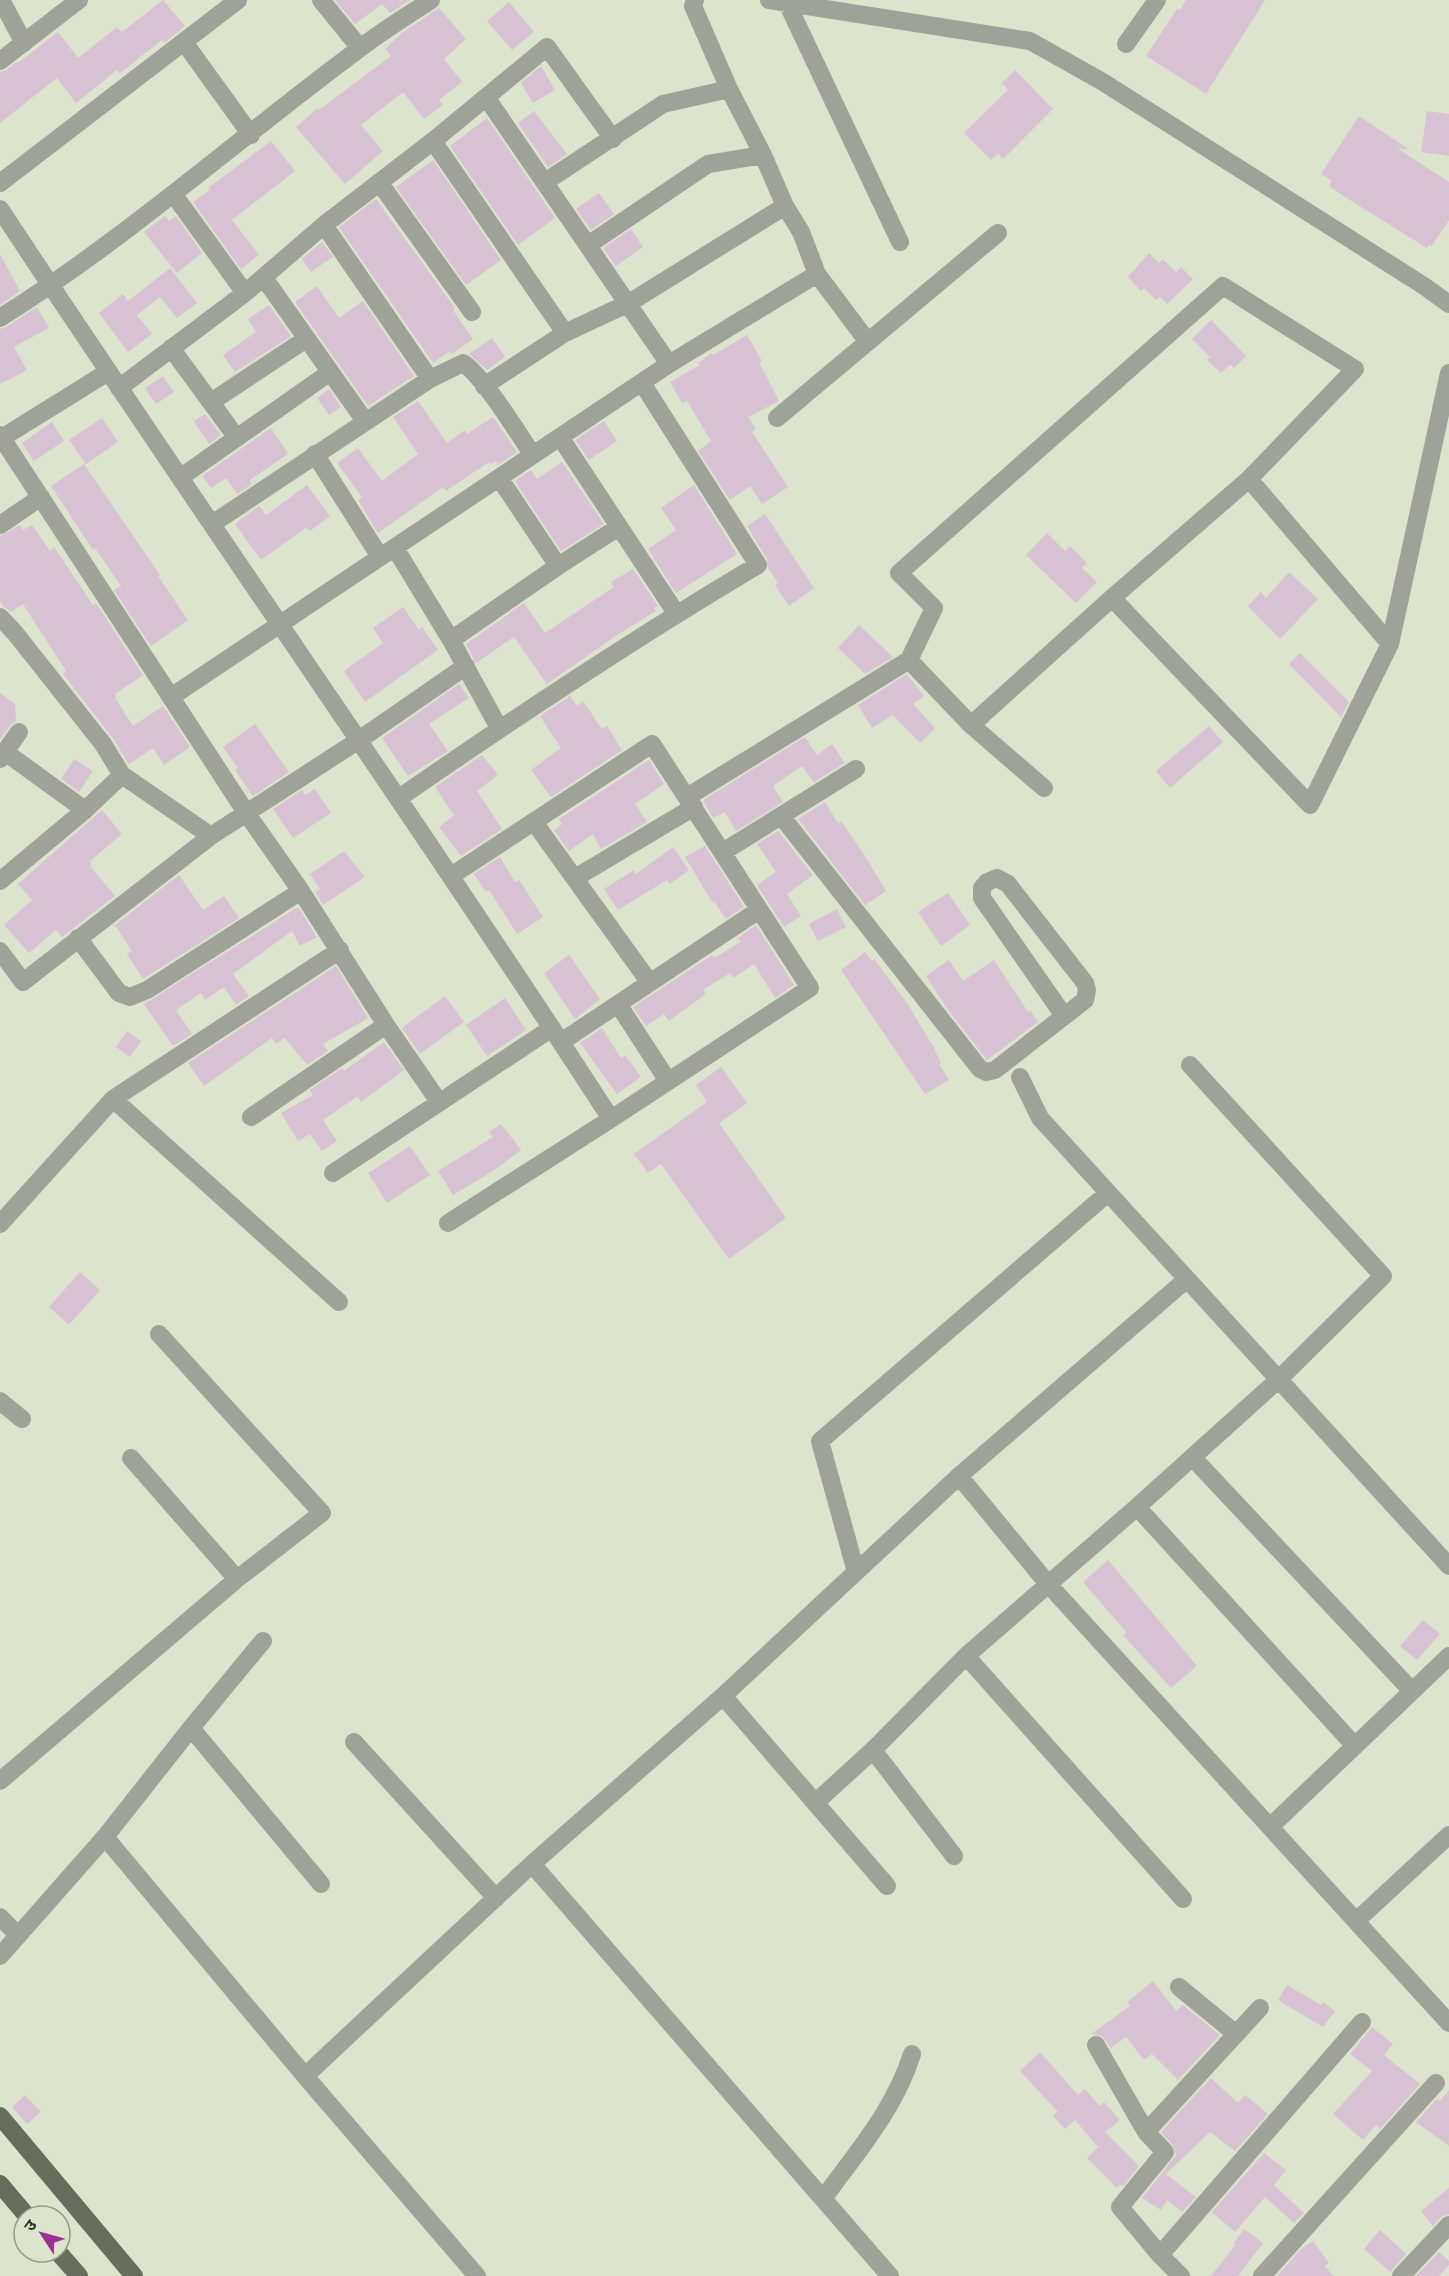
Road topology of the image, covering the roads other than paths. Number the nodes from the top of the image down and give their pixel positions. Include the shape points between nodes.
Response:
1 (1, 0) edge
2 (80, 0) edge
3 (238, 0) edge
4 (321, 0) edge
5 (431, 0) edge
6 (695, 0) edge
7 (769, 0) edge
8 (1157, 0) edge
9 (787, 3) junction
10 (184, 42) junction
11 (24, 43) junction
12 (1126, 44) dead end
13 (360, 48) junction
14 (0, 61) edge
15 (729, 89) junction
16 (486, 97) junction
17 (251, 135) junction
18 (613, 138) junction
19 (433, 141) junction
20 (763, 155) junction
21 (379, 182) junction
22 (545, 182) junction
23 (0, 183) edge
24 (174, 195) junction
25 (785, 206) junction
26 (0, 209) edge
27 (324, 225) junction
28 (998, 233) dead end
29 (900, 243) dead end
30 (588, 245) junction
31 (817, 274) junction
32 (264, 278) junction
33 (51, 286) junction
34 (245, 293) junction
35 (628, 303) junction
36 (1449, 304) edge
37 (472, 312) dead end
38 (0, 318) edge
39 (565, 333) junction
40 (306, 339) junction
41 (868, 342) junction
42 (171, 348) junction
43 (669, 364) junction
44 (108, 372) junction
45 (329, 373) junction
46 (1449, 373) edge
47 (430, 379) junction
48 (642, 383) junction
49 (484, 386) junction
50 (119, 388) junction
51 (211, 402) junction
52 (777, 418) dead end
53 (365, 421) junction
54 (560, 437) junction
55 (1, 438) edge
56 (237, 438) junction
57 (315, 454) junction
58 (533, 455) junction
59 (181, 477) junction
60 (500, 479) junction
61 (1249, 479) junction
62 (41, 497) junction
63 (212, 524) junction
64 (0, 525) edge
65 (619, 527) junction
66 (387, 552) junction
67 (558, 566) junction
68 (1112, 598) junction
69 (676, 614) junction
70 (0, 617) edge
71 (280, 623) junction
72 (451, 640) junction
73 (1390, 644) junction
74 (909, 660) junction
75 (466, 666) junction
76 (171, 697) junction
77 (971, 725) junction
78 (500, 728) junction
79 (19, 732) dead end
80 (359, 740) junction
81 (2, 756) edge
82 (856, 769) dead end
83 (122, 775) junction
84 (1044, 788) dead end
85 (399, 798) junction
86 (691, 802) junction
87 (85, 810) junction
88 (247, 814) junction
89 (782, 817) junction
90 (534, 822) junction
91 (211, 836) junction
92 (723, 852) junction
93 (451, 876) junction
94 (575, 878) junction
95 (0, 881) edge
96 (301, 891) junction
97 (759, 910) junction
98 (78, 938) junction
99 (340, 950) junction
100 (0, 951) edge
101 (650, 983) junction
102 (618, 1004) junction
103 (1064, 1016) junction
104 (386, 1025) junction
105 (557, 1035) junction
106 (1190, 1065) dead end
107 (1020, 1077) dead end
108 (668, 1081) junction
109 (113, 1099) junction
110 (439, 1102) junction
111 (251, 1117) dead end
112 (611, 1119) junction
113 (333, 1173) dead end
114 (1108, 1193) junction
115 (448, 1223) dead end
116 (0, 1224) edge
117 (1187, 1279) junction
118 (339, 1302) dead end
119 (159, 1334) dead end
120 (1279, 1379) junction
121 (0, 1401) edge
122 (22, 1419) dead end
123 (131, 1458) dead end
124 (1193, 1458) junction
125 (958, 1476) junction
126 (1137, 1508) junction
127 (1449, 1566) edge
128 (856, 1572) junction
129 (237, 1580) junction
130 (1048, 1584) junction
131 (263, 1641) dead end
132 (966, 1656) junction
133 (1449, 1656) edge
134 (1412, 1692) junction
135 (723, 1696) junction
136 (191, 1728) junction
137 (354, 1742) dead end
138 (1355, 1746) junction
139 (873, 1750) junction
140 (0, 1781) edge
141 (815, 1803) junction
142 (1271, 1826) junction
143 (1449, 1835) edge
144 (105, 1837) junction
145 (954, 1856) dead end
146 (532, 1864) junction
147 (321, 1884) dead end
148 (887, 1886) dead end
149 (496, 1898) junction
150 (1183, 1899) dead end
151 (0, 1917) edge
152 (1356, 1921) junction
153 (18, 1935) junction
154 (0, 1956) edge
155 (1179, 1987) dead end
156 (1260, 2007) dead end
157 (1362, 2022) dead end
158 (1449, 2023) edge
159 (1236, 2034) junction
160 (1096, 2045) dead end
161 (912, 2054) dead end
162 (305, 2076) junction
163 (1436, 2084) dead end
164 (0, 2116) edge
165 (1146, 2132) junction
166 (0, 2184) edge
167 (823, 2199) junction
168 (17, 2204) edge
169 (1449, 2225) edge
170 (1160, 2255) junction
171 (68, 2264) edge
172 (79, 2276) edge
173 (134, 2276) edge
174 (477, 2276) edge
175 (890, 2276) edge
176 (1181, 2276) edge
177 (1262, 2276) edge
178 (1401, 2276) edge

1 - 11 street
2 - 11 street
3 - 10 street
4 - 13 street
5 - 13 street
6 - 15 street via 693,6
7 - 9 street
8 - 12 street
9 - 29 street
9 - 36 street via 1030,41 1103,82
10 - 17 street
10 - 23 street
11 - 14 street
13 - 17 street
15 - 18 street via 663,104
15 - 20 street
16 - 18 street via 547,47
16 - 19 street
16 - 22 street
17 - 24 street
18 - 22 street
19 - 21 street
19 - 39 street
20 - 25 street
20 - 30 street via 708,164
21 - 27 street
21 - 37 street
22 - 30 street
24 - 33 street
24 - 34 street
25 - 31 street via 801,232
25 - 35 street
26 - 33 street
27 - 32 street
27 - 47 street
28 - 41 street
30 - 35 street
31 - 41 street
31 - 43 street
32 - 34 street
32 - 40 street
33 - 38 street
33 - 44 street
34 - 42 street
35 - 39 street
35 - 43 street
39 - 49 street
40 - 45 street
40 - 51 street
41 - 52 street
42 - 50 street
42 - 51 street
43 - 48 street
44 - 50 street
44 - 55 street
45 - 53 street
45 - 56 street
46 - 73 street
47 - 49 street via 463,363
47 - 53 street
48 - 54 street
48 - 69 street via 758,565
49 - 58 street
50 - 59 street
51 - 56 street
53 - 57 street
54 - 58 street
54 - 65 street
55 - 62 street
56 - 59 street
57 - 63 street
57 - 66 street
58 - 60 street
59 - 63 street
60 - 66 street
60 - 67 street
61 - 68 street
61 - 73 street
61 - 74 street via 1355,369 1223,286 899,573 934,608
62 - 64 street
62 - 76 street
63 - 71 street
65 - 67 street
65 - 69 street
66 - 71 street
66 - 72 street
67 - 72 street
68 - 73 street via 1310,805
68 - 77 street
69 - 78 street
70 - 83 street via 103,744
71 - 76 street
71 - 80 street
72 - 75 street
74 - 77 street
74 - 86 street
75 - 78 street
75 - 80 street
76 - 88 street
77 - 84 street
78 - 85 street
79 - 81 street
80 - 85 street
80 - 88 street
81 - 87 street
82 - 89 street
83 - 87 street
83 - 91 street
85 - 93 street
86 - 90 street via 652,744
86 - 92 street
86 - 94 street
87 - 95 street
88 - 91 street
88 - 96 street
89 - 92 street
89 - 103 street via 980,1069 996,1070
90 - 93 street
90 - 94 street
91 - 98 street
92 - 97 street
93 - 105 street
94 - 101 street
96 - 98 street via 147,990 130,997 119,993
96 - 99 street
97 - 101 street
97 - 108 street via 810,988
98 - 100 street via 22,982
99 - 104 street
99 - 109 street
101 - 102 street
102 - 105 street
102 - 108 street
103 - 103 street via 982,898 987,882 997,878 1008,884 1085,983 1085,1000
104 - 110 street
104 - 111 street
105 - 110 street
105 - 112 street
106 - 120 street via 1383,1276
107 - 114 street via 1040,1118
108 - 112 street
109 - 116 street
109 - 118 street
110 - 113 street
112 - 115 street
114 - 117 street
114 - 128 street via 820,1441
117 - 120 street
117 - 125 street
119 - 129 street via 322,1513
120 - 124 street
120 - 127 street
121 - 122 street
123 - 129 street
124 - 126 street
124 - 134 street
125 - 128 street
125 - 130 street
126 - 130 street
126 - 138 street
128 - 135 street
129 - 140 street
130 - 132 street
130 - 142 street
131 - 136 street
132 - 139 street
132 - 150 street
133 - 134 street
134 - 138 street
135 - 141 street
135 - 146 street
136 - 144 street
136 - 147 street
137 - 149 street
138 - 142 street
139 - 141 street
139 - 145 street
141 - 148 street
142 - 152 street
143 - 152 street
144 - 153 street
144 - 162 street
146 - 149 street
146 - 167 street
149 - 162 street
151 - 153 street
152 - 158 street
153 - 154 street
155 - 159 street
156 - 159 street
157 - 170 street
159 - 165 street
160 - 165 street
161 - 167 street via 884,2112
162 - 174 street
163 - 177 street
164 - 173 main road
165 - 170 street via 1165,2151 1120,2207
166 - 168 main road
167 - 175 street
169 - 178 street
170 - 176 street
171 - 172 main road

